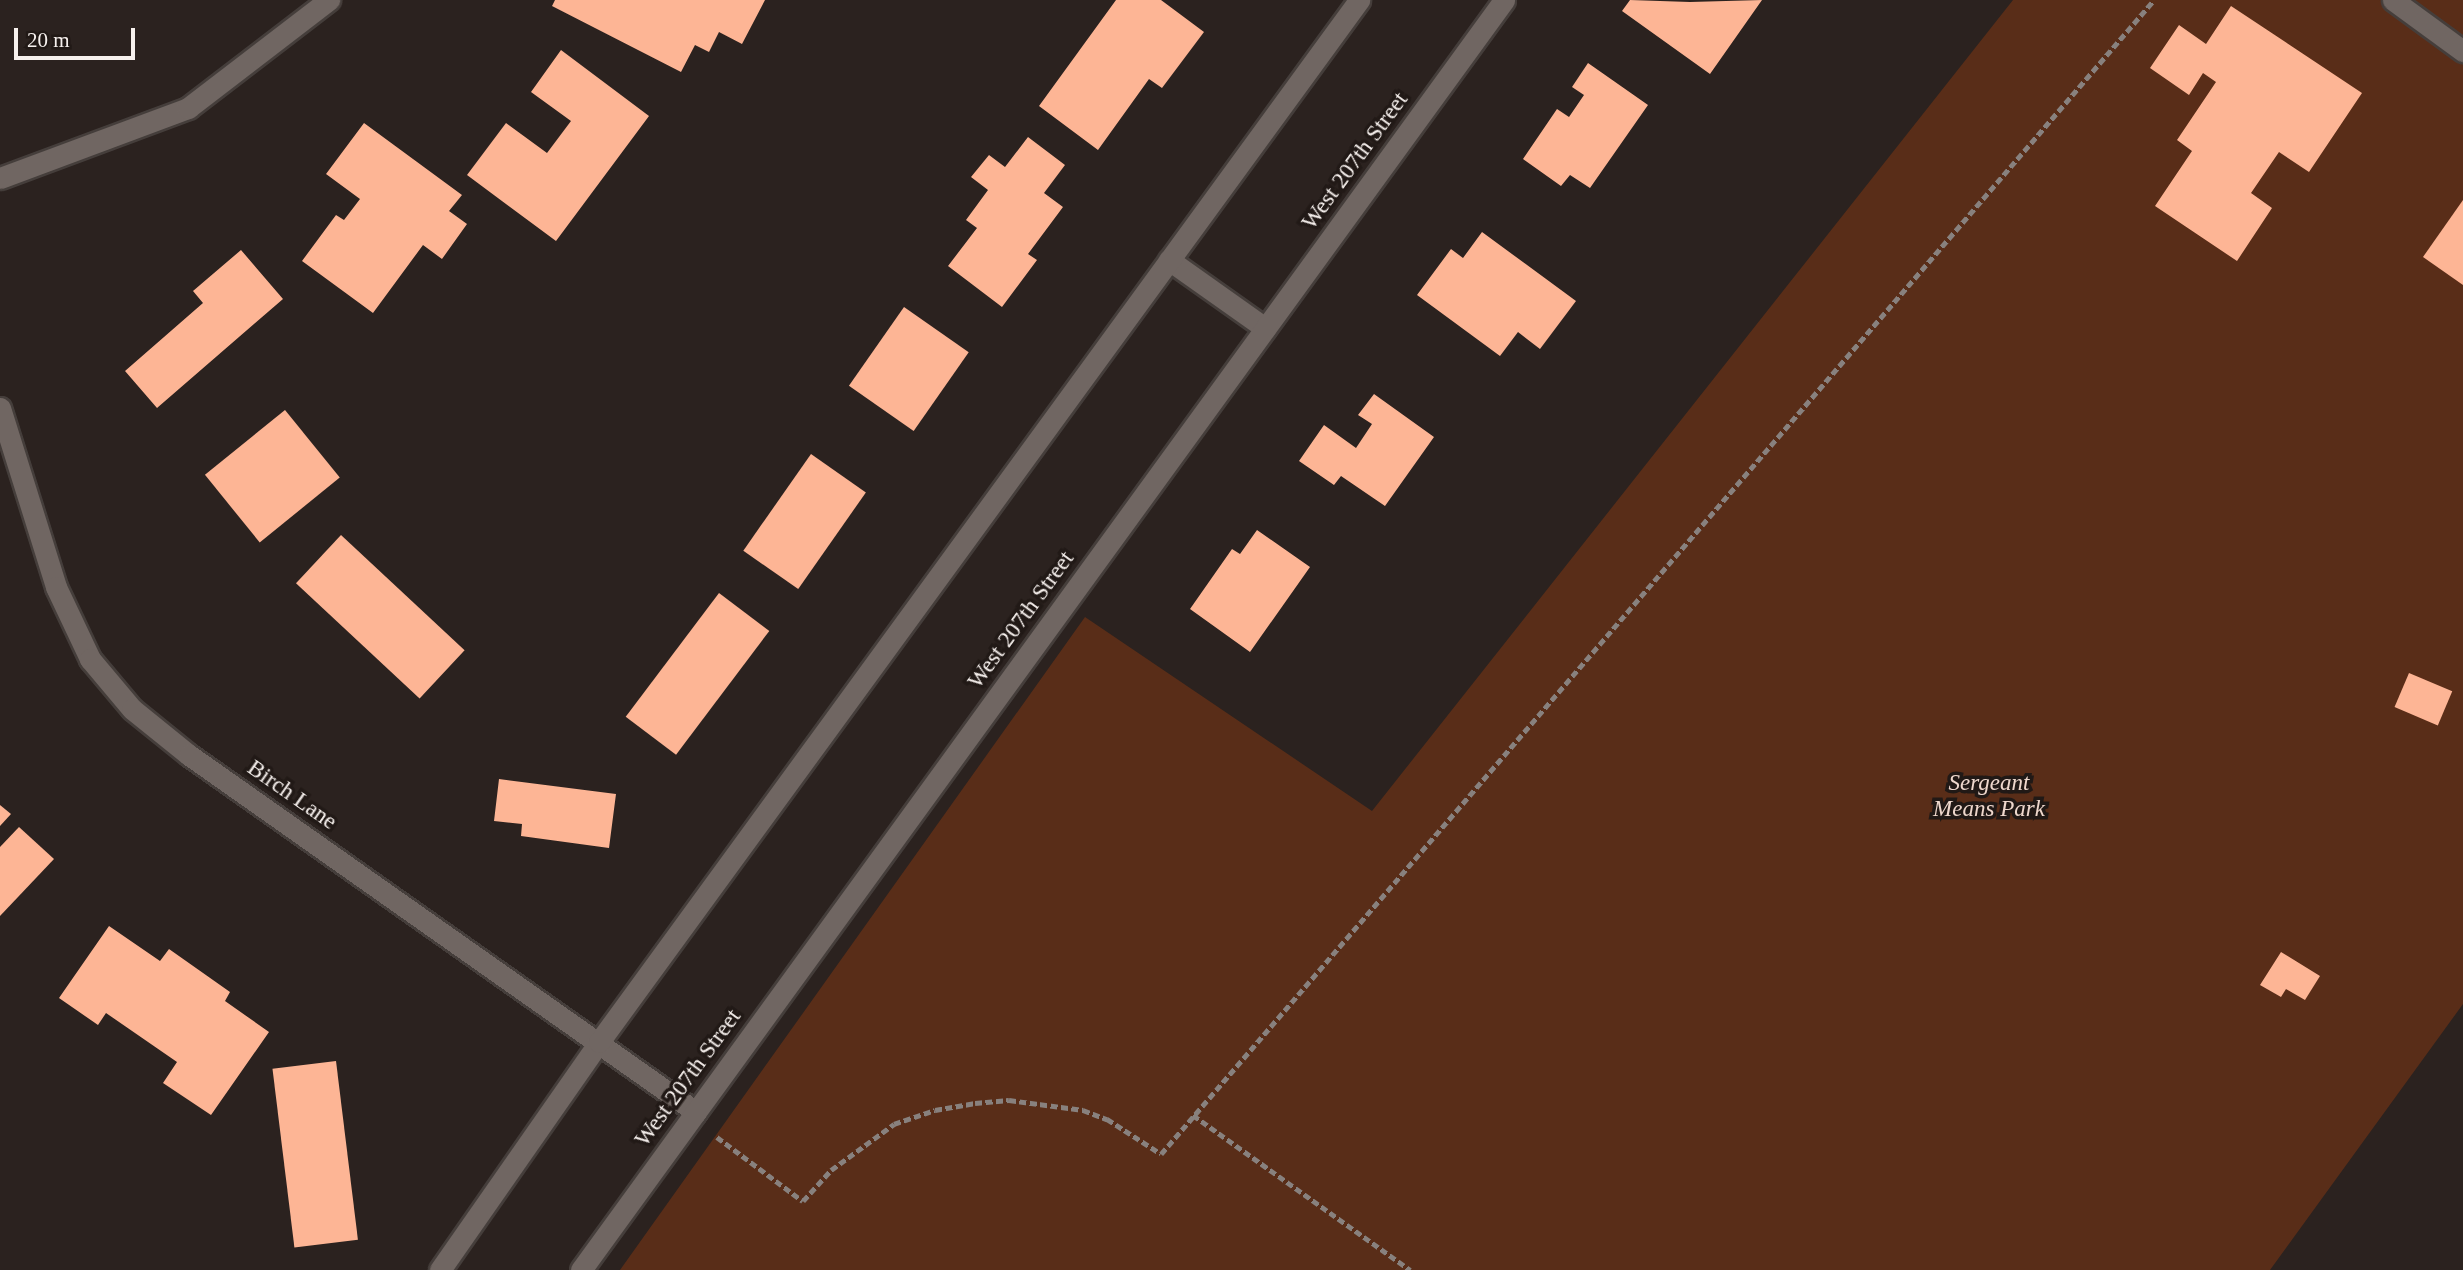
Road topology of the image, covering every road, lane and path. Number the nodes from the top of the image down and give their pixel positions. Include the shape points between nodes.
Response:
1 (329, 0) edge
2 (1359, 0) edge
3 (1504, 0) edge
4 (2154, 0) edge
5 (2393, 0) edge
6 (2463, 51) edge
7 (0, 178) edge
8 (1169, 260) junction
9 (1265, 328) junction
10 (0, 408) edge
11 (599, 1042) junction
12 (696, 1112) junction
13 (1193, 1115) junction
14 (440, 1270) edge
15 (581, 1270) edge
16 (1410, 1270) edge

1 - 7 street via 188,108
2 - 8 street
3 - 9 street, West 207th Street
4 - 13 path
5 - 6 street
8 - 9 street
8 - 11 street
9 - 12 street, West 207th Street
10 - 11 street, Birch Lane via 55,587 90,659 132,709 189,755
11 - 12 street, Birch Lane
11 - 14 street
12 - 13 path via 709,1131 803,1201 861,1144 935,1110 1009,1100 1083,1110 1115,1124 1161,1154
12 - 15 street, West 207th Street
13 - 16 path

